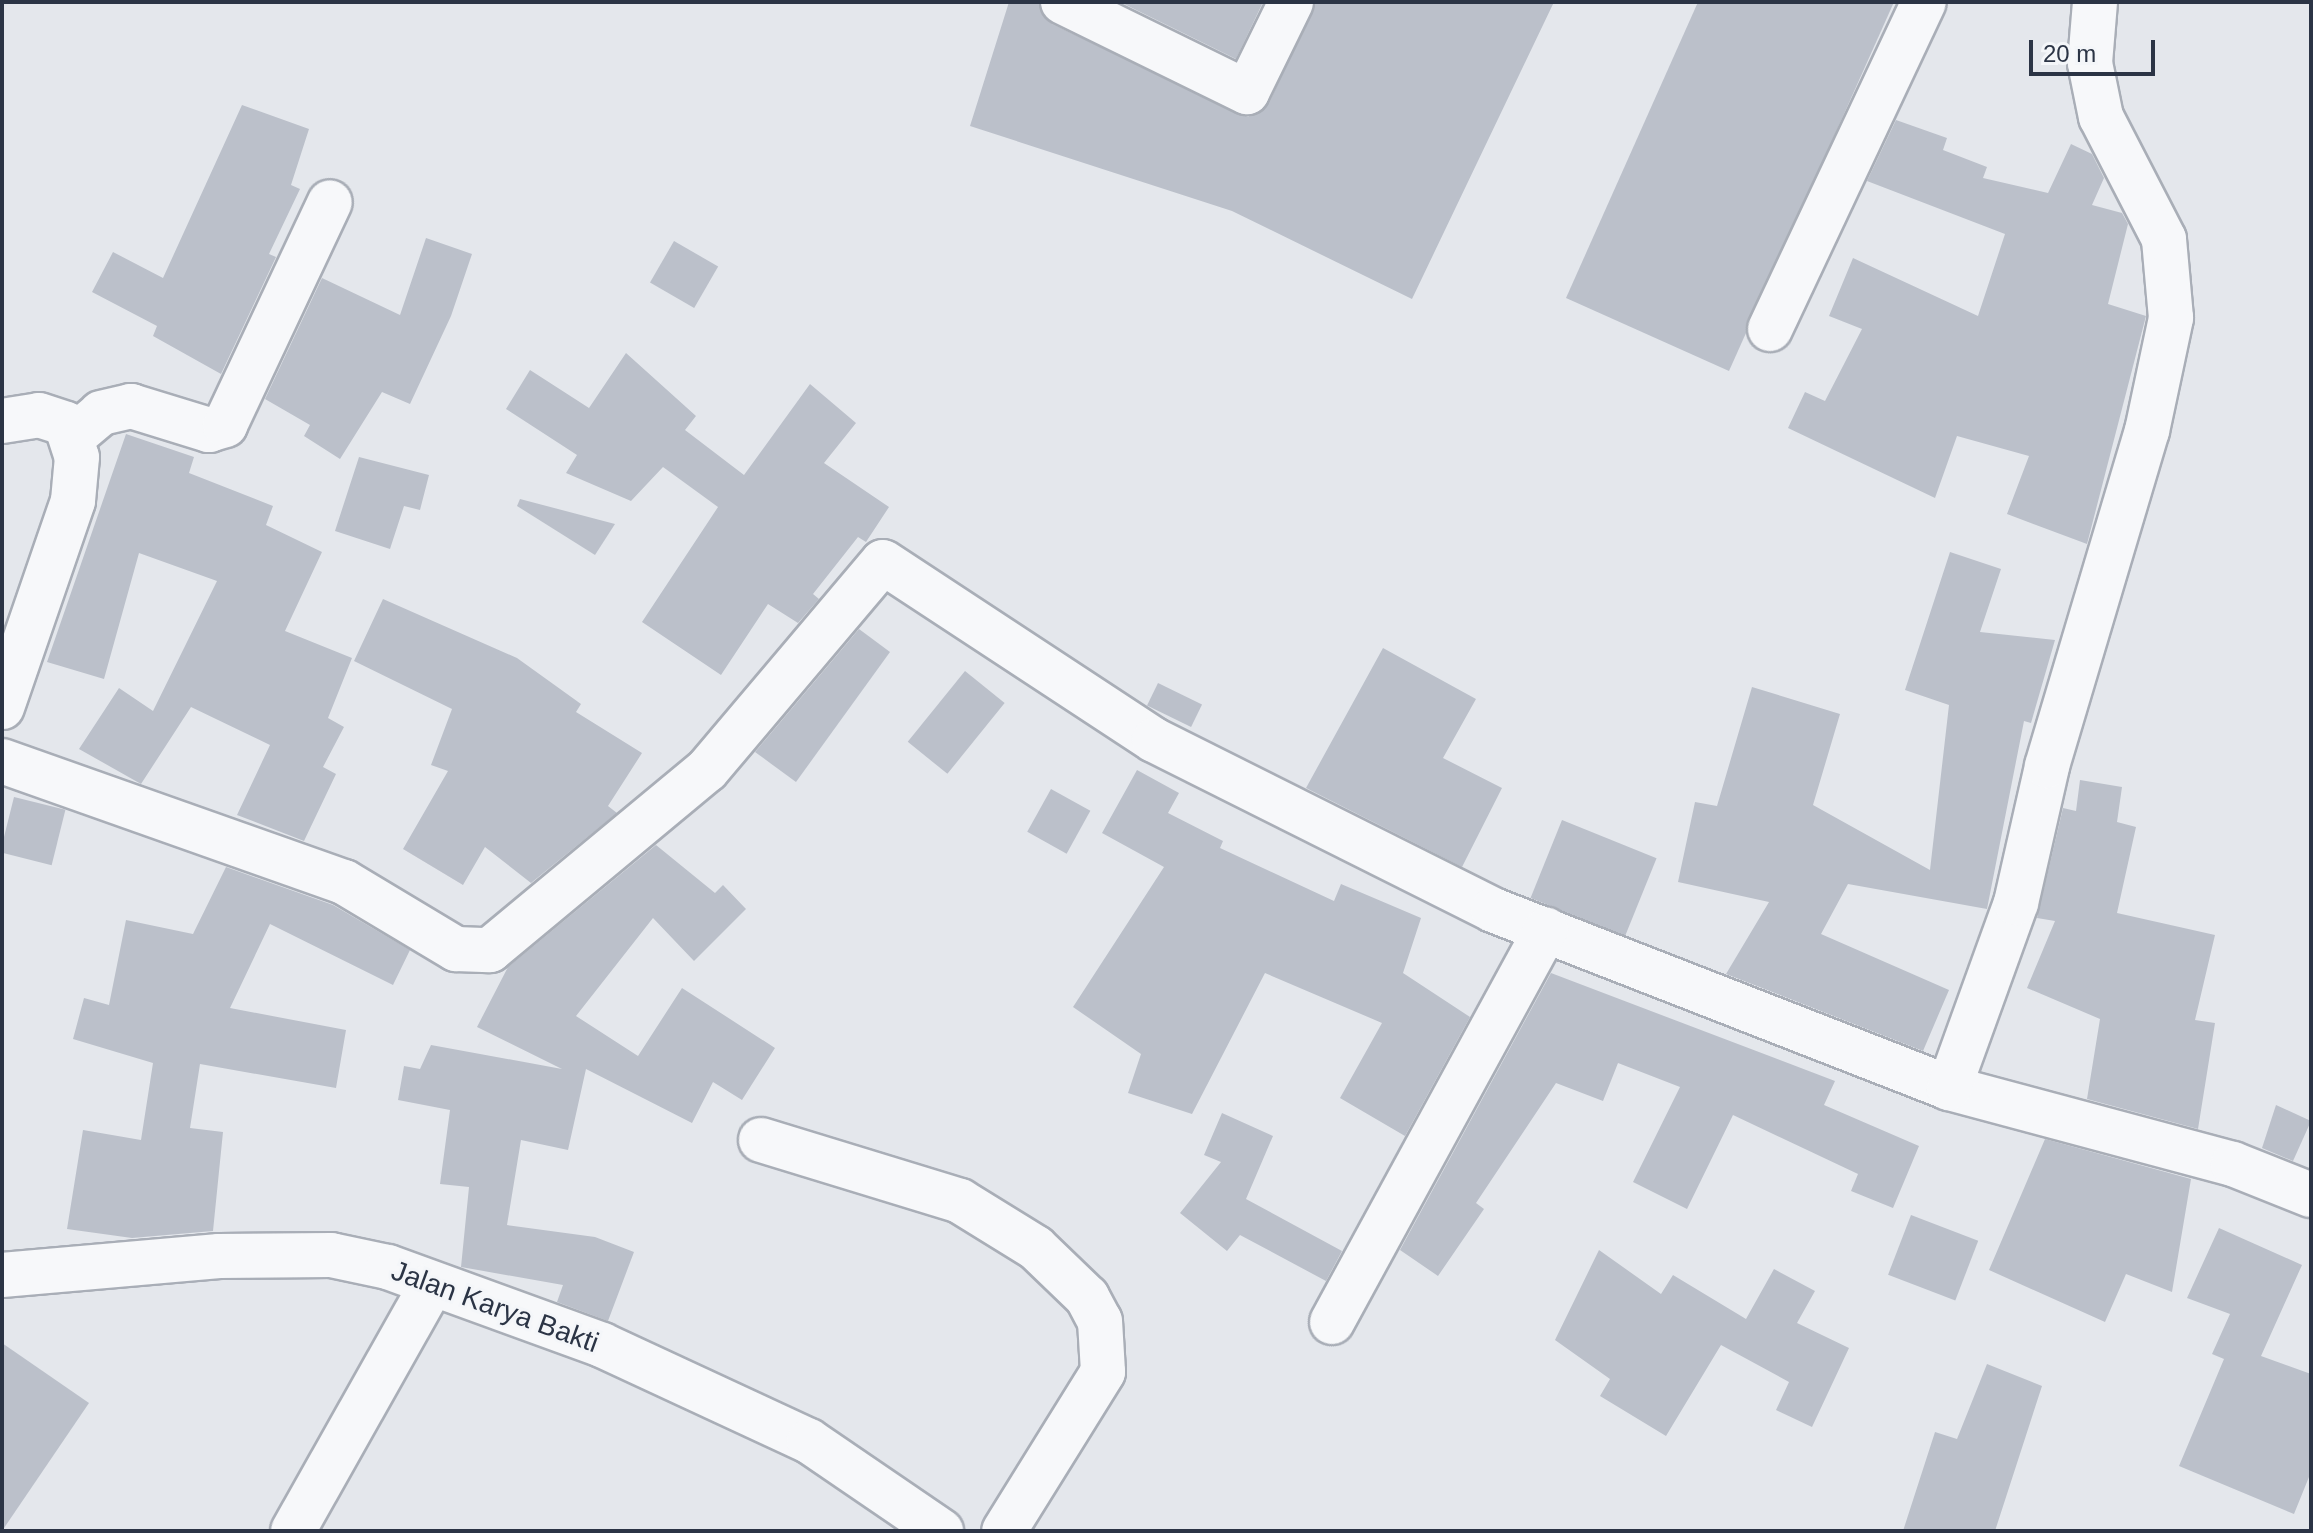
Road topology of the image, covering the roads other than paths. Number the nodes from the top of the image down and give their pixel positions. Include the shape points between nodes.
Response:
1 (1063, 2) edge
2 (1291, 2) edge
3 (1924, 2) edge
4 (2095, 2) edge
5 (330, 202) dead end
6 (1770, 329) dead end
7 (2, 421) edge
8 (74, 436) junction
9 (2, 707) edge
10 (2, 761) edge
11 (1546, 930) junction
12 (1949, 1088) junction
13 (761, 1140) dead end
14 (2311, 1195) edge
15 (2, 1275) edge
16 (432, 1284) junction
17 (1332, 1322) dead end
18 (293, 1531) edge
19 (941, 1531) edge
20 (1004, 1531) edge

1 - 2 street via 1247,92
3 - 6 street
4 - 12 street via 2090,63 2101,117 2164,239 2171,318 2147,431 2047,766 2016,903
5 - 8 street via 225,425 209,430 131,406 101,413
7 - 8 street via 39,415 66,424
8 - 9 street via 73,501
10 - 11 street via 344,882 473,954 490,950 707,770 883,562 1154,740
11 - 12 street
11 - 17 street
12 - 14 street via 2233,1164
13 - 20 street via 960,1201 1036,1248 1087,1297 1100,1321 1103,1372
15 - 16 street, Jalan Karya Bakti via 331,1255
16 - 18 street
16 - 19 street, Jalan Karya Bakti via 602,1345 809,1441

